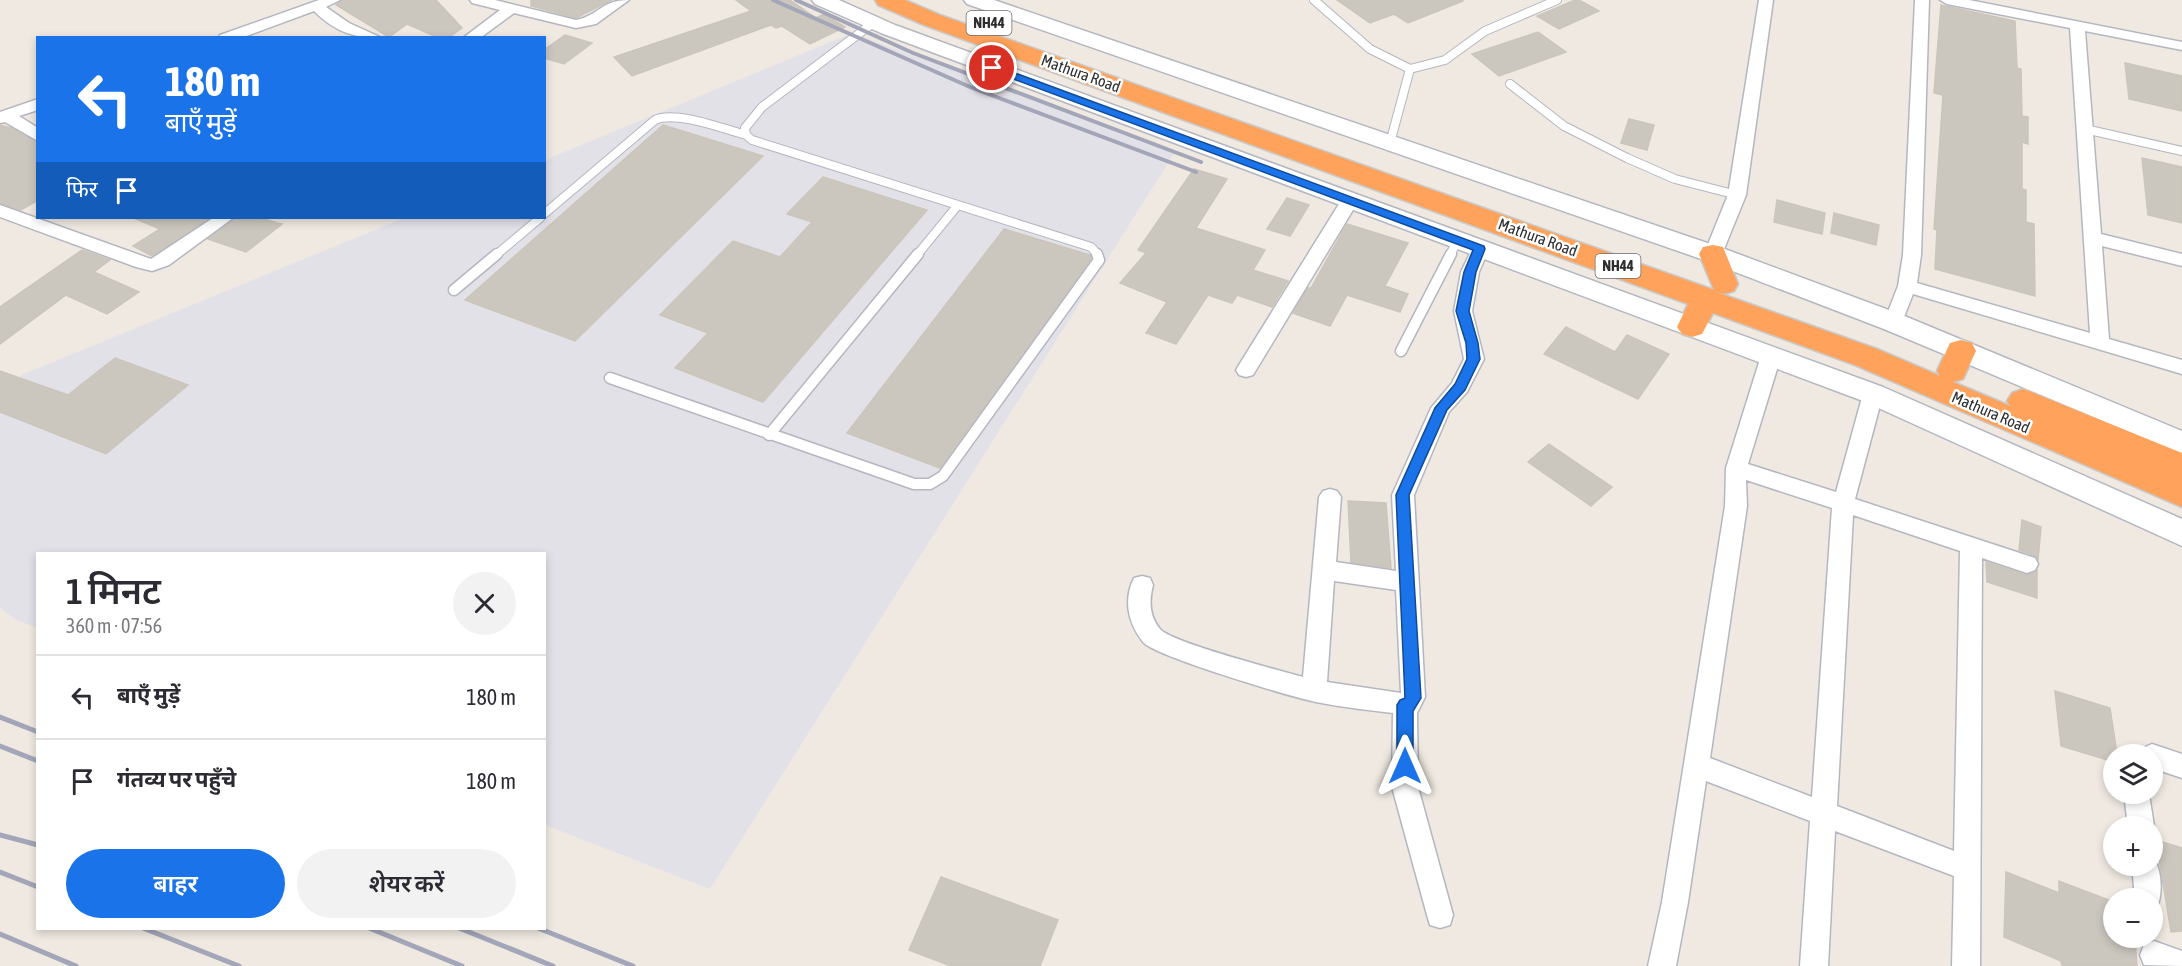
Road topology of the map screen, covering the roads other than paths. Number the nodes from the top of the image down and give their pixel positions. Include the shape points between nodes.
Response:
1 (333, 0) edge
2 (477, 0) edge
3 (622, 0) edge
4 (822, 0) edge
5 (886, 0) edge
6 (928, 0) edge
7 (974, 0) edge
8 (1314, 0) edge
9 (1557, 0) edge
10 (1766, 0) edge
11 (1922, 0) edge
12 (1947, 0) edge
13 (317, 6) junction
14 (510, 9) junction
15 (873, 23) junction
16 (2077, 25) junction
17 (231, 36) edge
18 (370, 36) edge
19 (473, 36) edge
20 (2182, 46) edge
21 (1047, 52) junction
22 (1410, 69) junction
23 (1510, 84) dead end
24 (36, 105) edge
25 (3, 116) edge
26 (2085, 129) junction
27 (36, 135) edge
28 (746, 135) junction
29 (1390, 143) junction
30 (2182, 151) edge
31 (1737, 195) junction
32 (1350, 200) junction
33 (958, 205) junction
34 (0, 211) edge
35 (546, 212) edge
36 (223, 219) edge
37 (539, 219) edge
38 (2092, 238) junction
39 (1469, 244) junction
40 (1713, 254) junction
41 (2182, 260) edge
42 (1907, 286) junction
43 (454, 290) dead end
44 (1714, 291) junction
45 (1893, 322) junction
46 (1692, 327) junction
47 (2100, 344) junction
48 (1401, 351) dead end
49 (1771, 356) junction
50 (1957, 361) junction
51 (2182, 367) edge
52 (1246, 370) dead end
53 (610, 378) dead end
54 (1873, 394) junction
55 (769, 435) junction
56 (2182, 442) edge
57 (2182, 467) edge
58 (1736, 468) junction
59 (2182, 494) edge
60 (1330, 497) dead end
61 (1843, 505) junction
62 (2182, 533) edge
63 (1971, 546) junction
64 (2027, 564) dead end
65 (1324, 570) junction
66 (1406, 582) junction
67 (1142, 585) dead end
68 (1314, 691) junction
69 (1405, 705) junction
70 (2163, 760) edge
71 (1696, 765) junction
72 (2182, 766) edge
73 (1824, 814) junction
74 (1966, 868) junction
75 (1440, 915) dead end
76 (2154, 953) edge
77 (2182, 965) edge
78 (1662, 966) edge
79 (1814, 966) edge
80 (1966, 966) edge

1 - 13 street
2 - 14 street
3 - 14 street via 591,21 576,24
4 - 15 main road
5 - 21 highway, Mathura Road / NH44 via 932,20
6 - 21 highway, Mathura Road / NH44
7 - 29 main road
8 - 22 lane via 1370,49
9 - 22 lane via 1485,31 1446,60
10 - 31 street
11 - 42 street via 1912,255
12 - 16 street
13 - 17 street
13 - 18 street via 342,26
14 - 19 street
15 - 28 lane via 762,107 745,128
15 - 32 main road
16 - 20 street
16 - 26 street
21 - 44 highway, Mathura Road / NH44
22 - 29 lane
23 - 31 lane via 1564,126 1627,158 1676,179
24 - 25 street
25 - 27 street
26 - 30 lane
26 - 38 street
28 - 33 lane
28 - 35 lane via 678,117 661,117
29 - 40 main road
31 - 40 street
32 - 39 main road
32 - 52 street
33 - 55 lane
33 - 55 lane via 1091,247 1099,260 943,476 936,483 914,484
34 - 36 street via 152,265 169,258
37 - 43 lane
38 - 41 street
38 - 47 street
39 - 46 main road
39 - 48 lane
39 - 66 street via 1470,272 1462,311 1474,359 1460,387 1441,408 1402,495
40 - 44 highway
40 - 45 main road
42 - 45 street
42 - 47 street
44 - 46 highway
44 - 50 highway, Mathura Road / NH44
44 - 59 highway, Mathura Road / NH44
45 - 50 main road
46 - 49 main road
47 - 51 street
49 - 54 main road
49 - 58 street
50 - 56 main road
50 - 57 highway, Mathura Road / NH44
53 - 55 lane
54 - 61 street
54 - 62 main road
58 - 61 street
58 - 71 street via 1736,506
60 - 65 street
61 - 63 street
61 - 73 street
63 - 64 street
63 - 74 street
65 - 66 street
65 - 68 street
66 - 69 street via 1413,698 1410,705
67 - 68 street via 1140,613 1152,637 1189,654
68 - 69 street
69 - 75 street via 1406,787
70 - 72 street
71 - 73 street
71 - 78 street
73 - 74 street
73 - 79 street
74 - 80 street
76 - 77 street

